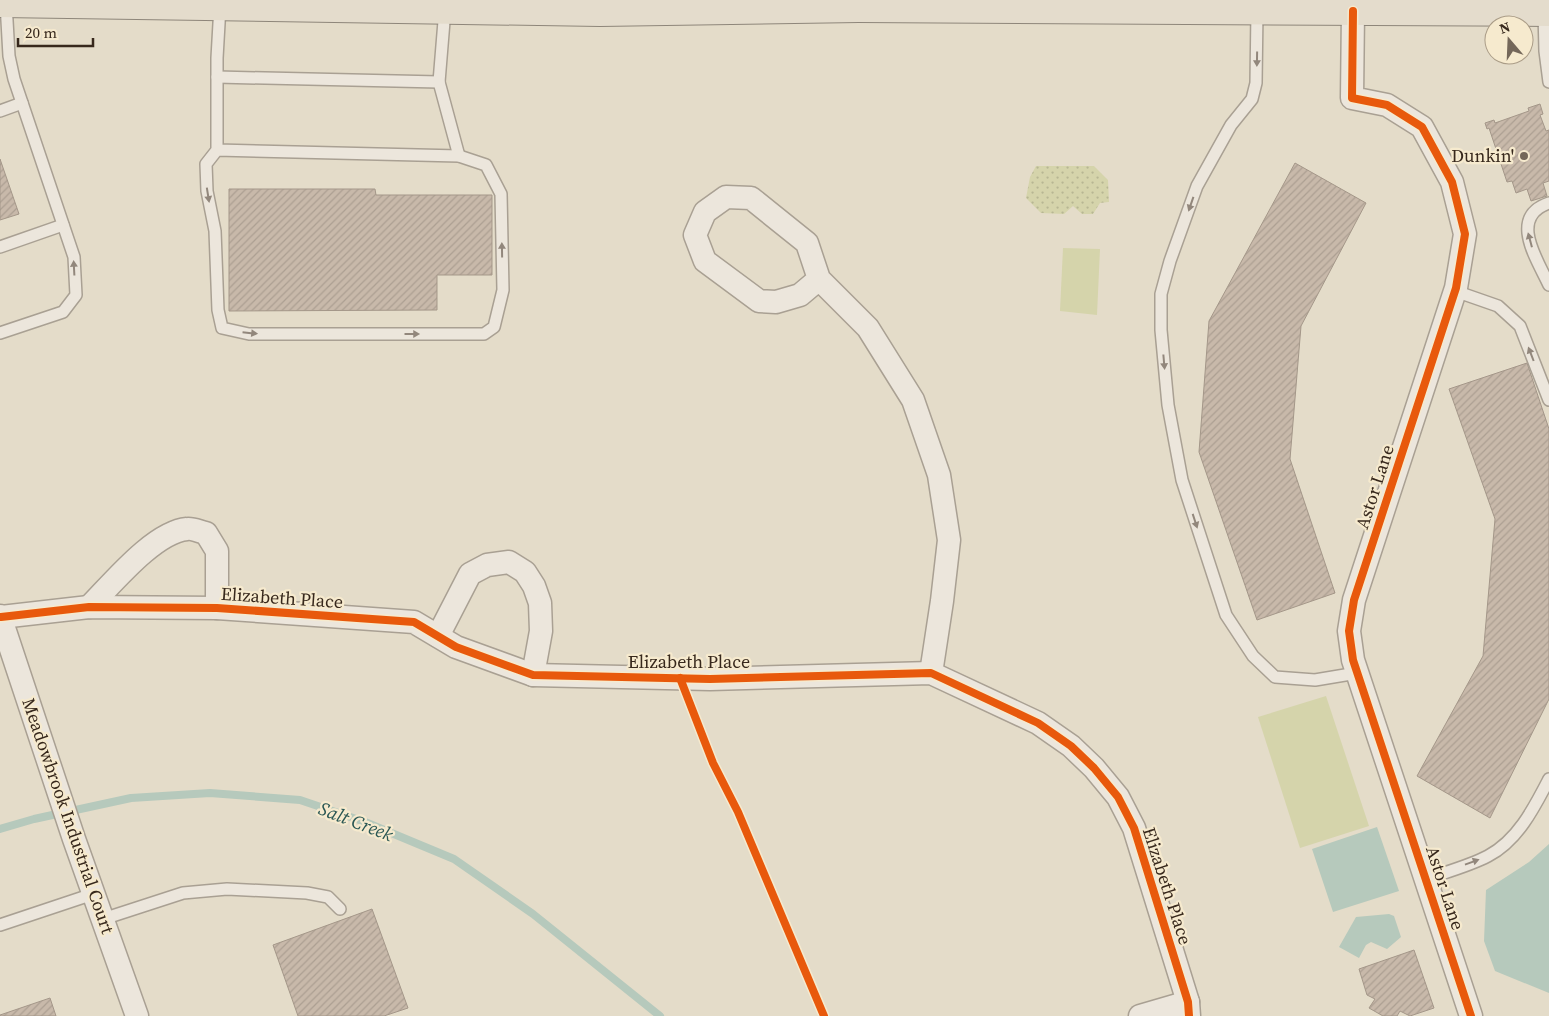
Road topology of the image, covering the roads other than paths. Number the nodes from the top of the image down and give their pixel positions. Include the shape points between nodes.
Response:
1 (3, 3) edge
2 (349, 4) edge
3 (442, 5) edge
4 (220, 6) junction
5 (1546, 8) edge
6 (1257, 11) junction
7 (1353, 11) junction
8 (217, 77) junction
9 (439, 82) junction
10 (1549, 82) edge
11 (22, 103) junction
12 (0, 111) edge
13 (216, 150) junction
14 (459, 156) junction
15 (1549, 203) edge
16 (64, 225) junction
17 (0, 247) edge
18 (819, 279) junction
19 (1549, 285) edge
20 (1454, 291) junction
21 (0, 333) edge
22 (1549, 400) edge
23 (89, 607) junction
24 (217, 608) junction
25 (0, 617) edge
26 (438, 636) junction
27 (931, 673) junction
28 (1357, 673) junction
29 (533, 675) junction
30 (1549, 778) edge
31 (1426, 879) junction
32 (94, 894) junction
33 (340, 909) dead end
34 (103, 919) junction
35 (0, 925) edge
36 (1189, 1009) edge
37 (137, 1016) edge
38 (1140, 1016) edge
39 (1471, 1016) edge

1 - 4 main road
1 - 11 lane via 9,56
2 - 3 main road
2 - 4 main road
3 - 6 main road via 676,12 878,8
3 - 9 lane
4 - 8 lane
5 - 7 main road
5 - 10 lane via 1545,51
6 - 7 main road
6 -> 28 lane via 1256,83 1252,99 1231,124 1197,186 1170,261 1162,294 1161,330 1168,405 1182,480 1226,615 1253,656 1276,677 1315,680
7 - 20 street, Astor Lane via 1352,98 1387,105 1422,127 1452,182 1465,234
8 - 9 lane
8 - 13 lane
9 - 14 lane
11 - 12 lane
11 - 16 lane
13 - 14 lane
13 -> 14 lane via 206,164 207,191 215,231 218,310 222,328 250,334 484,334 494,327 503,290 502,194 486,165
19 -> 15 lane via 1526,228 1530,216
16 - 17 lane
21 -> 16 lane via 63,312 76,295 74,257
18 - 18 street via 807,243 751,198 726,197 705,212 695,235 705,261 758,301 776,302 800,295
18 - 27 street via 868,328 913,400 939,475 949,540
22 -> 20 lane via 1520,326 1498,306
20 - 28 street, Astor Lane via 1354,600 1349,631
23 - 24 street, Elizabeth Place
23 - 24 street via 154,543 188,528 206,533 217,551
23 - 25 street, Elizabeth Place
24 - 26 street, Elizabeth Place via 414,622
25 - 32 street, Meadowbrook Industrial Court
26 - 29 street, Elizabeth Place via 456,647
26 - 29 street via 470,574 487,565 509,562 525,572 540,603 541,631
27 - 29 street, Elizabeth Place via 710,679
27 - 36 street, Elizabeth Place via 1038,723 1071,746 1118,797 1134,828
28 - 31 street, Astor Lane
31 -> 30 lane via 1488,856 1511,839 1534,808
31 - 39 street, Astor Lane
32 - 34 street, Meadowbrook Industrial Court
32 - 35 lane
33 - 34 lane via 328,897 227,889 183,894
34 - 37 street, Meadowbrook Industrial Court
36 - 38 street

